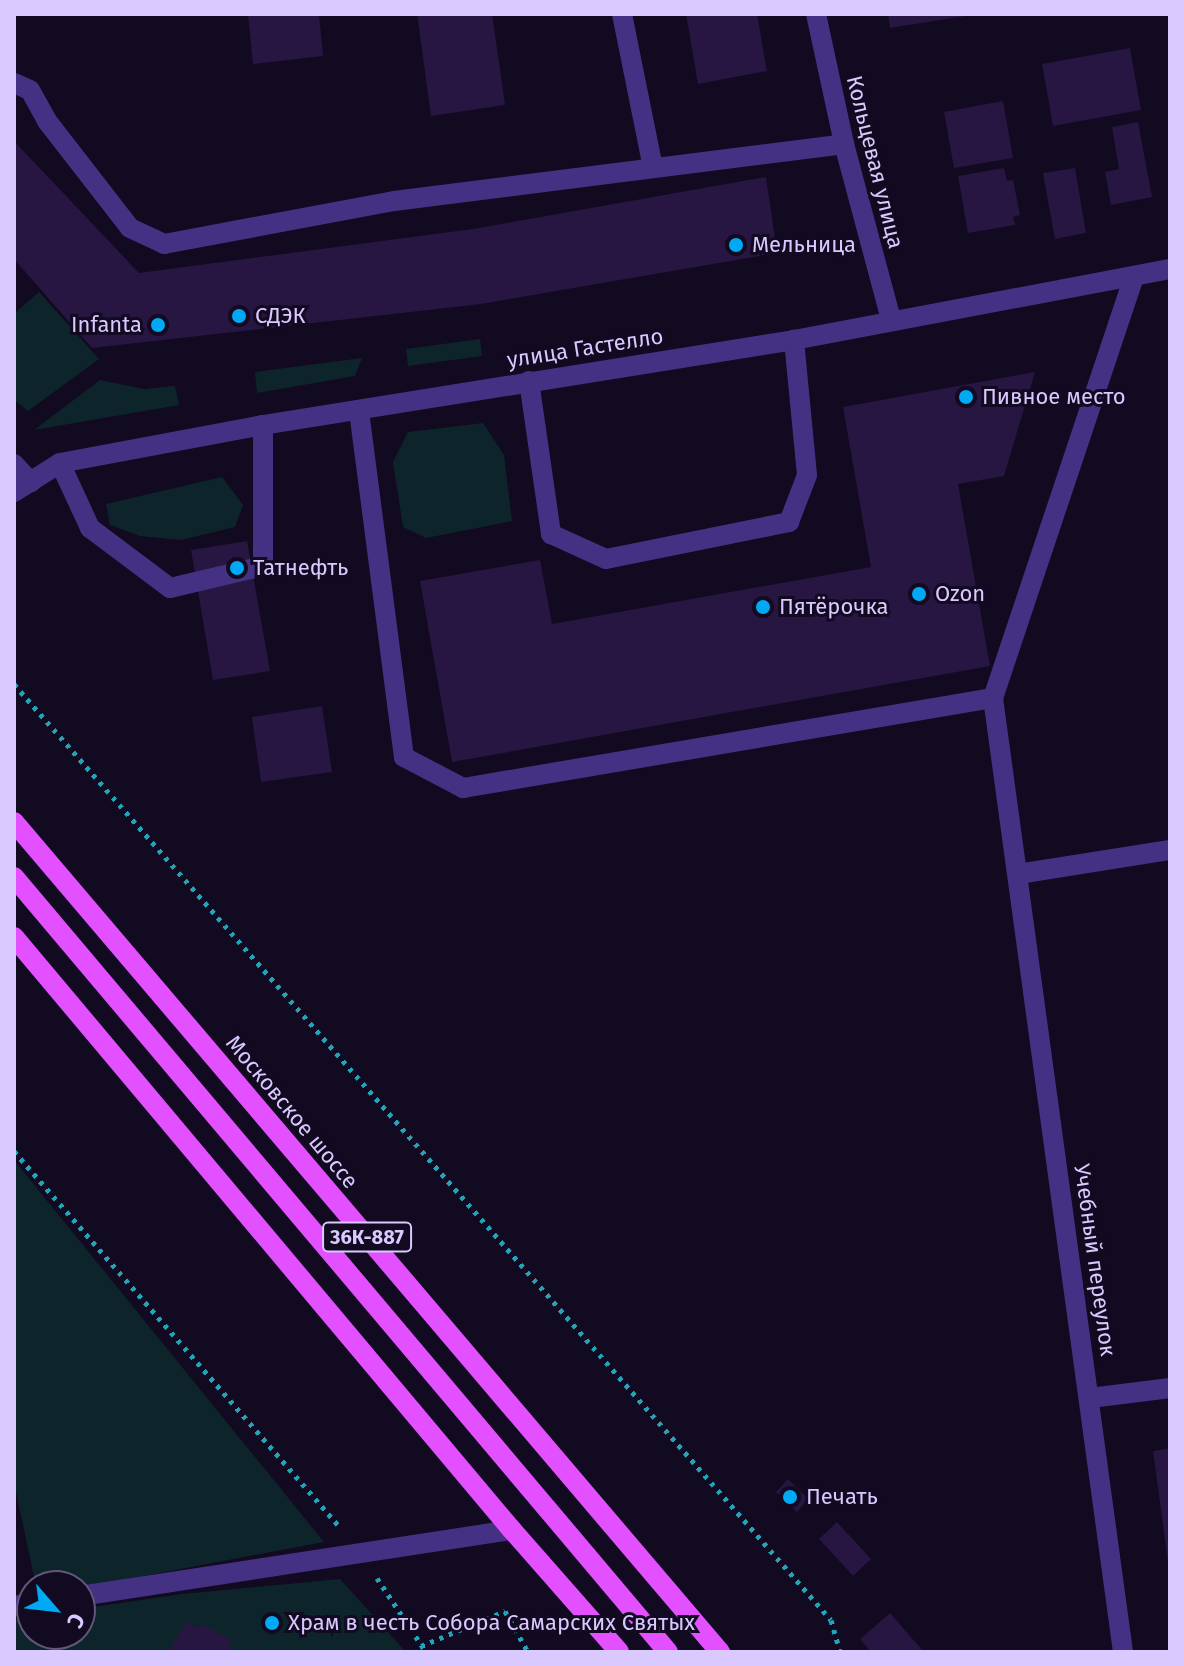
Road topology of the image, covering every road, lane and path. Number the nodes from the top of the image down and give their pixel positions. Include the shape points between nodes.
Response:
1 (622, 14) edge
2 (816, 14) edge
3 (14, 83) edge
4 (844, 144) junction
5 (653, 168) junction
6 (1170, 269) edge
7 (1134, 276) junction
8 (891, 320) junction
9 (794, 340) junction
10 (529, 381) junction
11 (359, 411) junction
12 (263, 425) junction
13 (60, 463) junction
14 (14, 464) edge
15 (22, 487) edge
16 (14, 684) edge
17 (993, 698) junction
18 (14, 822) edge
19 (1170, 850) edge
20 (1018, 874) junction
21 (14, 877) edge
22 (14, 937) edge
23 (14, 1151) edge
24 (1170, 1388) edge
25 (1090, 1398) junction
26 (512, 1530) junction
27 (360, 1551) junction
28 (96, 1593) edge
29 (423, 1649) edge
30 (528, 1652) edge
31 (619, 1652) edge
32 (668, 1652) edge
33 (720, 1652) edge
34 (840, 1652) edge
35 (1123, 1652) edge

1 - 5 street
2 - 4 street, Кольцевая улица
3 - 5 street via 30,90 47,121 130,228 164,244 394,201
4 - 5 street
4 - 8 street, Кольцевая улица
6 - 7 street, улица Гастелло
7 - 8 street, улица Гастелло
7 - 17 street
8 - 9 street, улица Гастелло
9 - 10 street, улица Гастелло
9 - 10 street via 807,475 789,522 606,559 551,534
10 - 11 street, улица Гастелло
11 - 12 street, улица Гастелло
11 - 17 street via 404,757 463,788
12 - 13 street, улица Гастелло
12 - 13 street via 263,566 170,588 90,528
13 - 15 street, улица Гастелло
14 - 15 street
16 - 34 path via 831,1620
17 - 20 street, Учебный переулок
18 - 33 main road, Московское шоссе / 36К-887
19 - 20 street
20 - 25 street, Учебный переулок
21 - 32 main road, 36К-887
22 - 26 main road, 36К-887
23 - 27 path
24 - 25 street
25 - 35 street, Учебный переулок
26 - 27 street
26 - 31 main road, 36К-887
27 - 28 street
27 - 29 path
29 - 30 path via 505,1611

